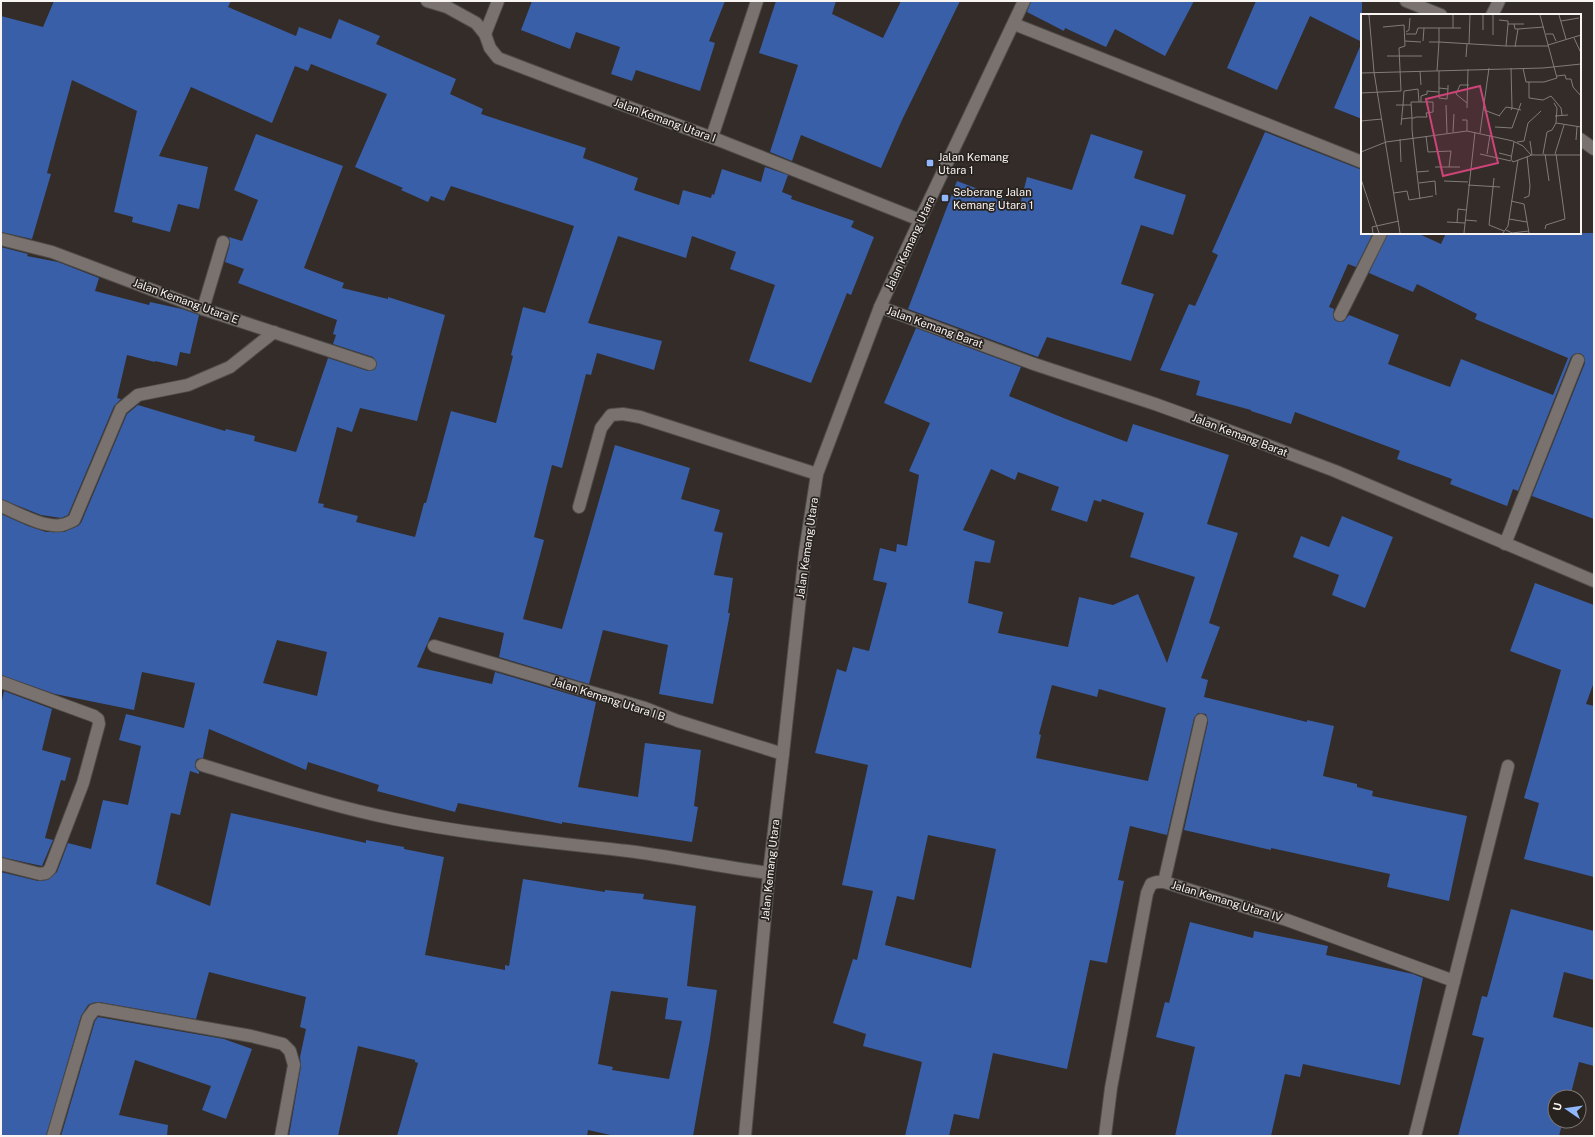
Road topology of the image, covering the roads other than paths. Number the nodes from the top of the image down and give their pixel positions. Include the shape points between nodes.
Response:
1 (427, 1) edge
2 (498, 1) edge
3 (757, 1) edge
4 (1024, 1) edge
5 (1406, 1) edge
6 (1499, 1) edge
7 (1438, 14) edge
8 (1492, 14) edge
9 (1014, 24) junction
10 (485, 34) junction
11 (712, 138) junction
12 (1581, 140) edge
13 (1594, 149) edge
14 (1361, 162) edge
15 (920, 220) junction
16 (1380, 234) edge
17 (1, 239) edge
18 (224, 242) dead end
19 (880, 307) junction
20 (203, 309) junction
21 (1340, 315) dead end
22 (274, 332) junction
23 (1578, 360) dead end
24 (370, 364) dead end
25 (817, 474) junction
26 (1, 506) edge
27 (579, 507) dead end
28 (1505, 544) junction
29 (1594, 582) edge
30 (434, 646) dead end
31 (1, 682) edge
32 (1201, 720) dead end
33 (783, 754) junction
34 (202, 765) dead end
35 (1508, 766) dead end
36 (1, 864) edge
37 (768, 873) junction
38 (1164, 882) junction
39 (1454, 981) junction
40 (53, 1136) edge
41 (281, 1136) edge
42 (745, 1136) edge
43 (1105, 1136) edge
44 (1415, 1136) edge

1 - 10 street, Jalan Kemang Utara I via 447,7 476,23
2 - 10 street
3 - 11 street
4 - 9 street, Jalan Kemang Utara
5 - 7 street
6 - 8 street
9 - 14 street
9 - 15 street, Jalan Kemang Utara
10 - 11 street, Jalan Kemang Utara I via 490,48 498,58
11 - 15 street, Jalan Kemang Utara I
12 - 13 street
15 - 19 street, Jalan Kemang Utara
16 - 21 street
17 - 20 street, Jalan Kemang Utara E via 52,252
18 - 20 street
19 - 25 street, Jalan Kemang Utara
19 - 28 street, Jalan Kemang Barat via 1034,364 1234,432 1335,471
20 - 22 street, Jalan Kemang Utara E
22 - 24 street, Jalan Kemang Utara E
22 - 26 street via 230,367 188,385 138,395 128,402 122,409 74,520 62,525 50,525
23 - 28 street
25 - 27 street via 640,417 611,415 601,428
25 - 33 street, Jalan Kemang Utara via 805,552
28 - 29 street, Jalan Kemang Barat
30 - 33 street, Jalan Kemang Utara I B via 645,708 678,722
31 - 36 street via 94,716 99,724 83,783 50,869 40,874
32 - 38 street
33 - 37 street, Jalan Kemang Utara
34 - 37 street via 316,800 394,819
35 - 39 street
37 - 42 street, Jalan Kemang Utara
38 - 39 street, Jalan Kemang Utara IV via 1287,920
38 - 43 street, Jalan Kemang Utara IV via 1151,884 1147,893 1111,1088
39 - 44 street
40 - 41 street via 88,1018 98,1009 173,1021 283,1044 290,1050 294,1065

